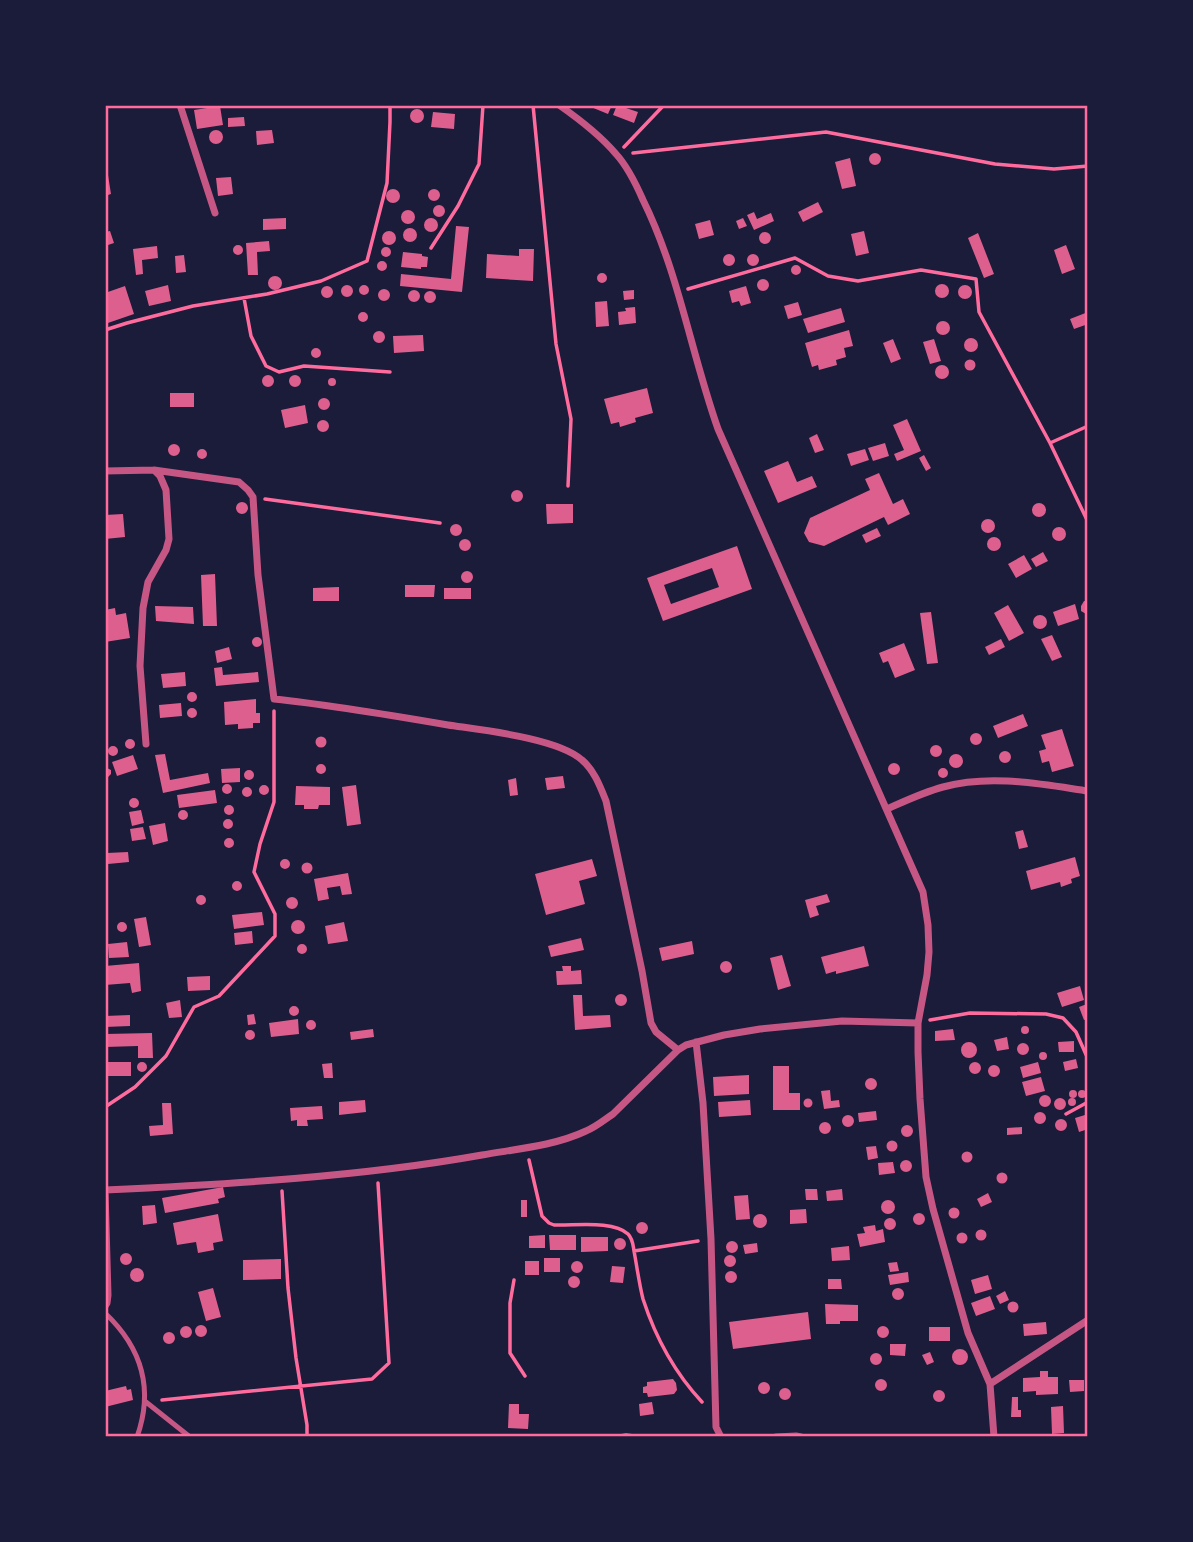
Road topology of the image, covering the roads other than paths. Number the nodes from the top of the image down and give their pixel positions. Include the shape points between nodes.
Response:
1 (180, 105) edge
2 (559, 105) edge
3 (215, 213) dead end
4 (154, 470) junction
5 (105, 471) edge
6 (146, 744) dead end
7 (1088, 791) edge
8 (887, 809) junction
9 (918, 1023) junction
10 (696, 1042) junction
11 (678, 1049) junction
12 (105, 1190) edge
13 (105, 1306) edge
14 (105, 1314) edge
15 (1088, 1320) edge
16 (989, 1384) junction
17 (146, 1402) junction
18 (137, 1437) edge
19 (190, 1437) edge
20 (721, 1437) edge
21 (775, 1437) edge
22 (801, 1437) edge
23 (994, 1437) edge

1 - 3 street
2 - 8 street via 617,154 652,217 718,429
4 - 5 street
4 - 6 street via 166,490 169,540 148,582 143,608 140,666
4 - 11 street via 239,482 253,497 274,699 535,740 582,760 606,801 651,1023
7 - 8 street via 1031,782 970,782 945,786
8 - 9 street via 923,892 928,925 927,975
9 - 10 street via 842,1021 760,1029
9 - 16 street via 926,1177 968,1333
10 - 11 street
10 - 20 street via 711,1239 716,1427
11 - 12 street via 619,1108 586,1131 563,1139 378,1171
12 - 13 street
14 - 17 lane via 135,1352
15 - 16 street
16 - 23 street
17 - 18 lane
17 - 19 lane
21 - 22 street

